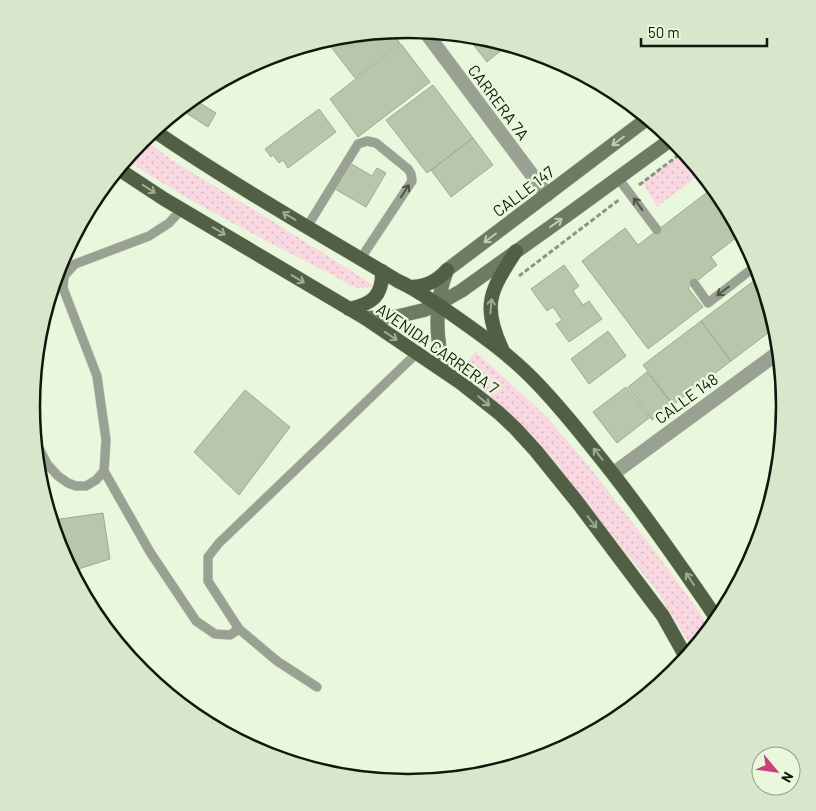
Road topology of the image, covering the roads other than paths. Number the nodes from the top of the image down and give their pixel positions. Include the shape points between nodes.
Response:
1 (430, 38) edge
2 (642, 122) edge
3 (159, 134) edge
4 (666, 143) edge
5 (124, 172) edge
6 (618, 178) junction
7 (547, 195) junction
8 (182, 209) junction
9 (307, 227) junction
10 (658, 230) dead end
11 (516, 251) junction
12 (361, 258) junction
13 (447, 270) junction
14 (750, 270) edge
15 (382, 271) junction
16 (694, 283) dead end
17 (412, 287) junction
18 (438, 304) junction
19 (349, 309) junction
20 (365, 318) junction
21 (503, 352) junction
22 (417, 353) junction
23 (773, 357) edge
24 (445, 372) junction
25 (44, 457) edge
26 (104, 471) junction
27 (614, 474) junction
28 (713, 612) edge
29 (239, 629) junction
30 (682, 651) edge
31 (317, 687) dead end

1 - 7 street, CARRERA 7A
2 -> 7 main road, CALLE 147
9 -> 3 main road, AVENIDA CARRERA 7
4 - 6 main road
5 -> 8 main road, AVENIDA CARRERA 7
10 -> 6 lane
11 -> 6 main road
7 -> 13 main road, CALLE 147
8 -> 19 main road, AVENIDA CARRERA 7
8 - 26 lane via 149,236 75,264 64,276 63,288 97,376 106,440
9 - 12 main road, AVENIDA CARRERA 7
12 -> 9 lane via 412,181 408,169 376,143 358,144
11 - 18 main road
21 -> 11 main road via 491,322 490,301
12 - 15 main road, AVENIDA CARRERA 7
13 - 17 main road via 432,283
13 - 18 main road
14 -> 16 lane via 708,303
15 - 17 main road, AVENIDA CARRERA 7
15 - 19 main road via 379,292 372,301
17 - 18 main road, AVENIDA CARRERA 7
18 - 20 main road via 395,316
18 - 21 main road, AVENIDA CARRERA 7
18 - 24 main road via 437,338
19 - 20 main road, AVENIDA CARRERA 7
20 -> 22 main road, AVENIDA CARRERA 7
27 -> 21 main road, AVENIDA CARRERA 7 via 549,395
22 - 24 main road, AVENIDA CARRERA 7
22 - 29 lane via 208,557 208,581
23 - 27 street, CALLE 148
24 -> 30 main road, AVENIDA CARRERA 7 via 488,404 536,451 663,616
25 - 26 lane via 58,476 76,486 86,486
26 - 29 lane via 150,552 196,621 215,634 230,635
28 -> 27 main road, AVENIDA CARRERA 7
29 - 31 lane

